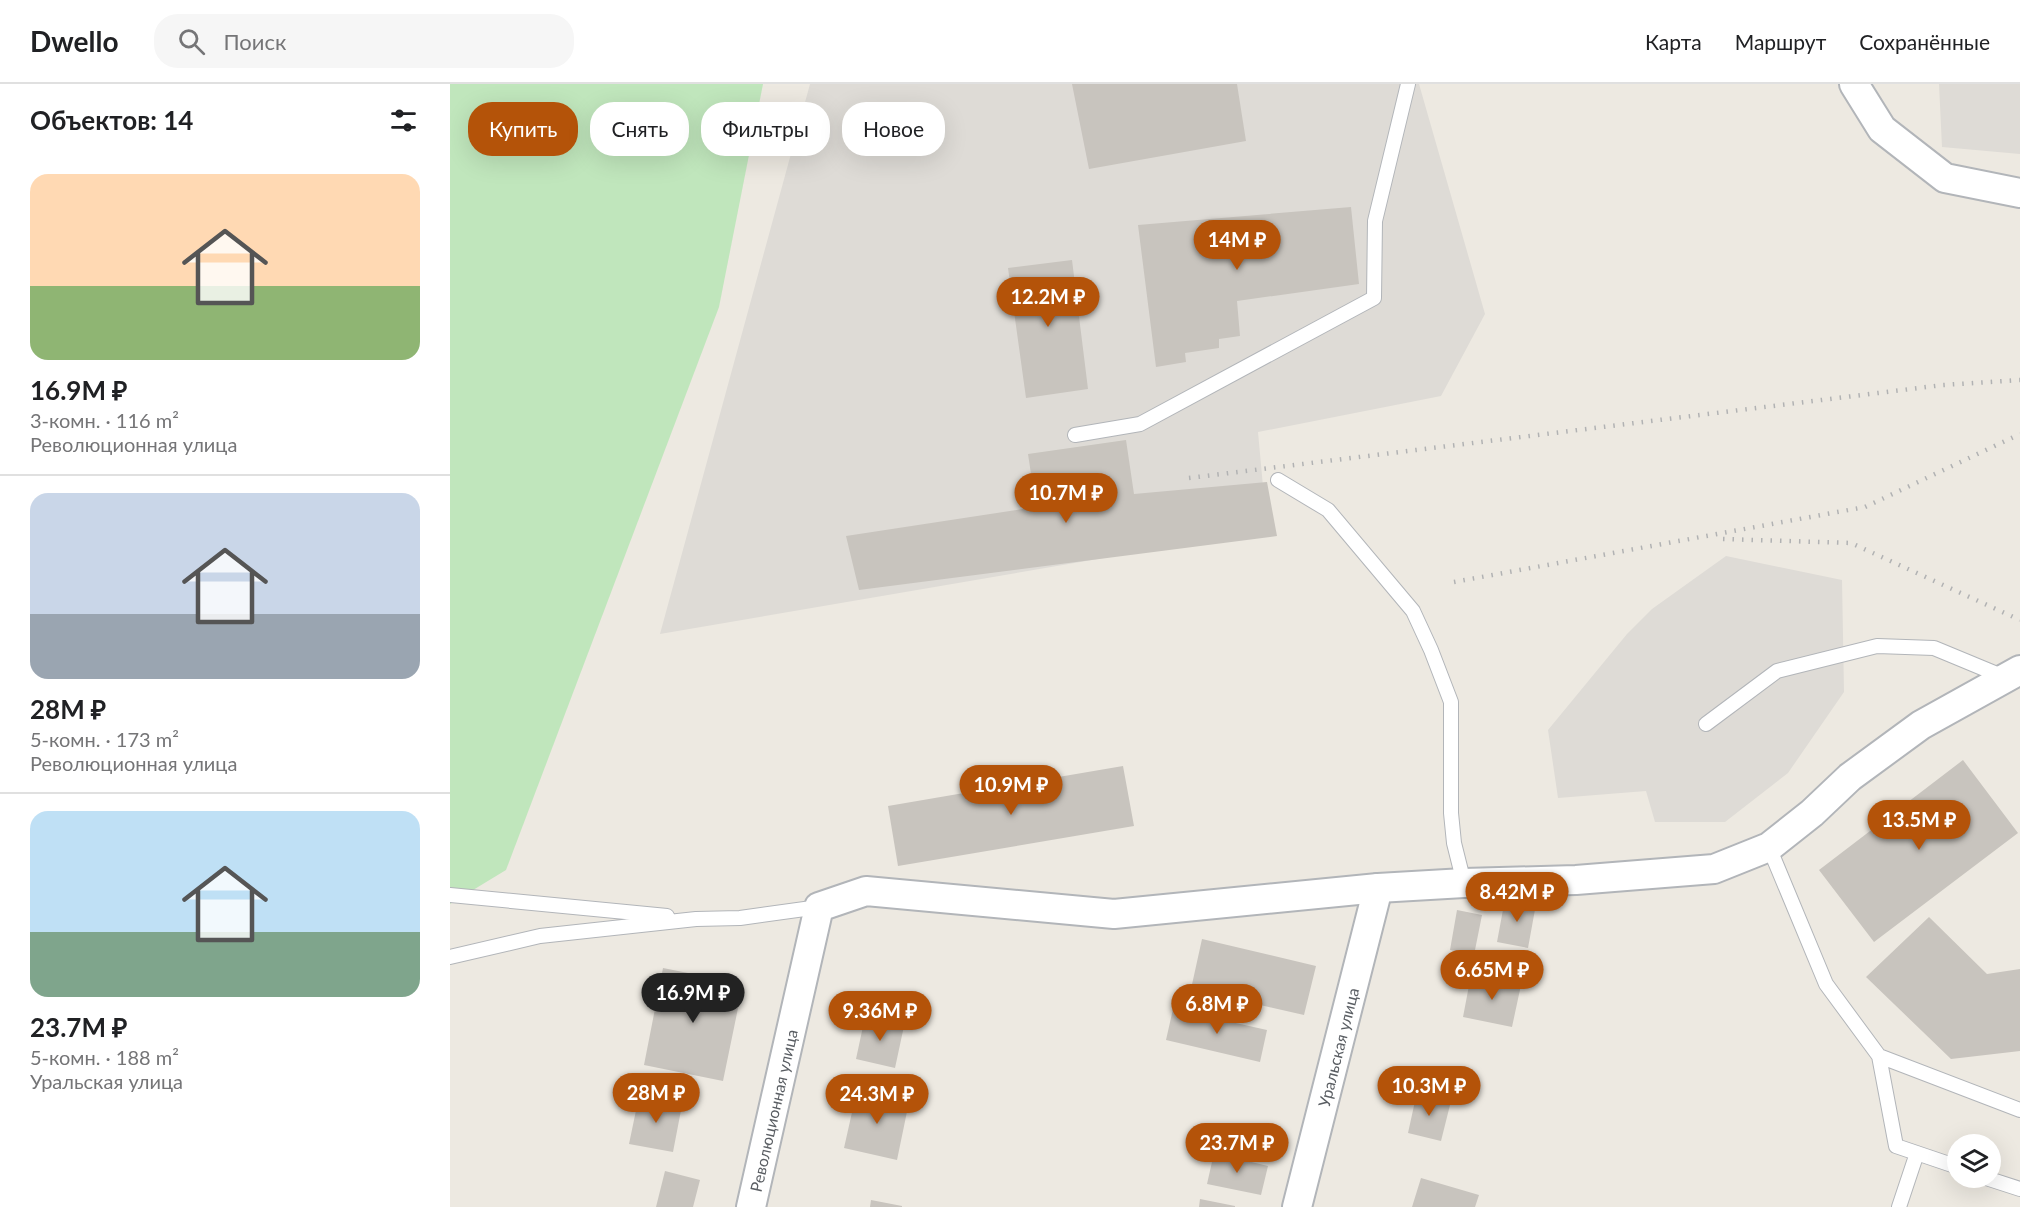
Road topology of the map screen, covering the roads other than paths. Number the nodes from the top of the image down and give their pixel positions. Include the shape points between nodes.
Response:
1 (1408, 84) edge
2 (1854, 84) edge
3 (2020, 193) edge
4 (1075, 435) dead end
5 (1278, 480) dead end
6 (2013, 674) edge
7 (1706, 724) dead end
8 (1769, 847) junction
9 (1464, 883) junction
10 (1378, 888) junction
11 (450, 895) edge
12 (819, 907) junction
13 (696, 919) junction
14 (450, 957) edge
15 (1880, 1056) junction
16 (2020, 1110) edge
17 (1917, 1153) junction
18 (1947, 1163) edge
19 (2001, 1183) edge
20 (2020, 1189) edge
21 (751, 1207) edge
22 (1297, 1207) edge
23 (1899, 1207) edge

1 - 4 lane via 1375,221 1374,298 1140,424
2 - 3 street via 1882,129 1945,178
5 - 9 lane via 1328,510 1413,611 1451,702 1451,813
6 - 7 lane via 1934,648 1877,646 1777,671
6 - 8 street via 1921,725 1850,777
8 - 9 street via 1714,869 1576,880
8 - 15 lane via 1826,984
9 - 10 street
10 - 12 street via 1114,914 866,891
10 - 22 street, Уральская улица
11 - 13 lane
12 - 13 lane via 740,918
12 - 21 street, Революционная улица
13 - 14 lane via 540,936
15 - 16 lane
15 - 17 lane via 1896,1146
17 - 18 lane
17 - 23 lane
19 - 20 lane

